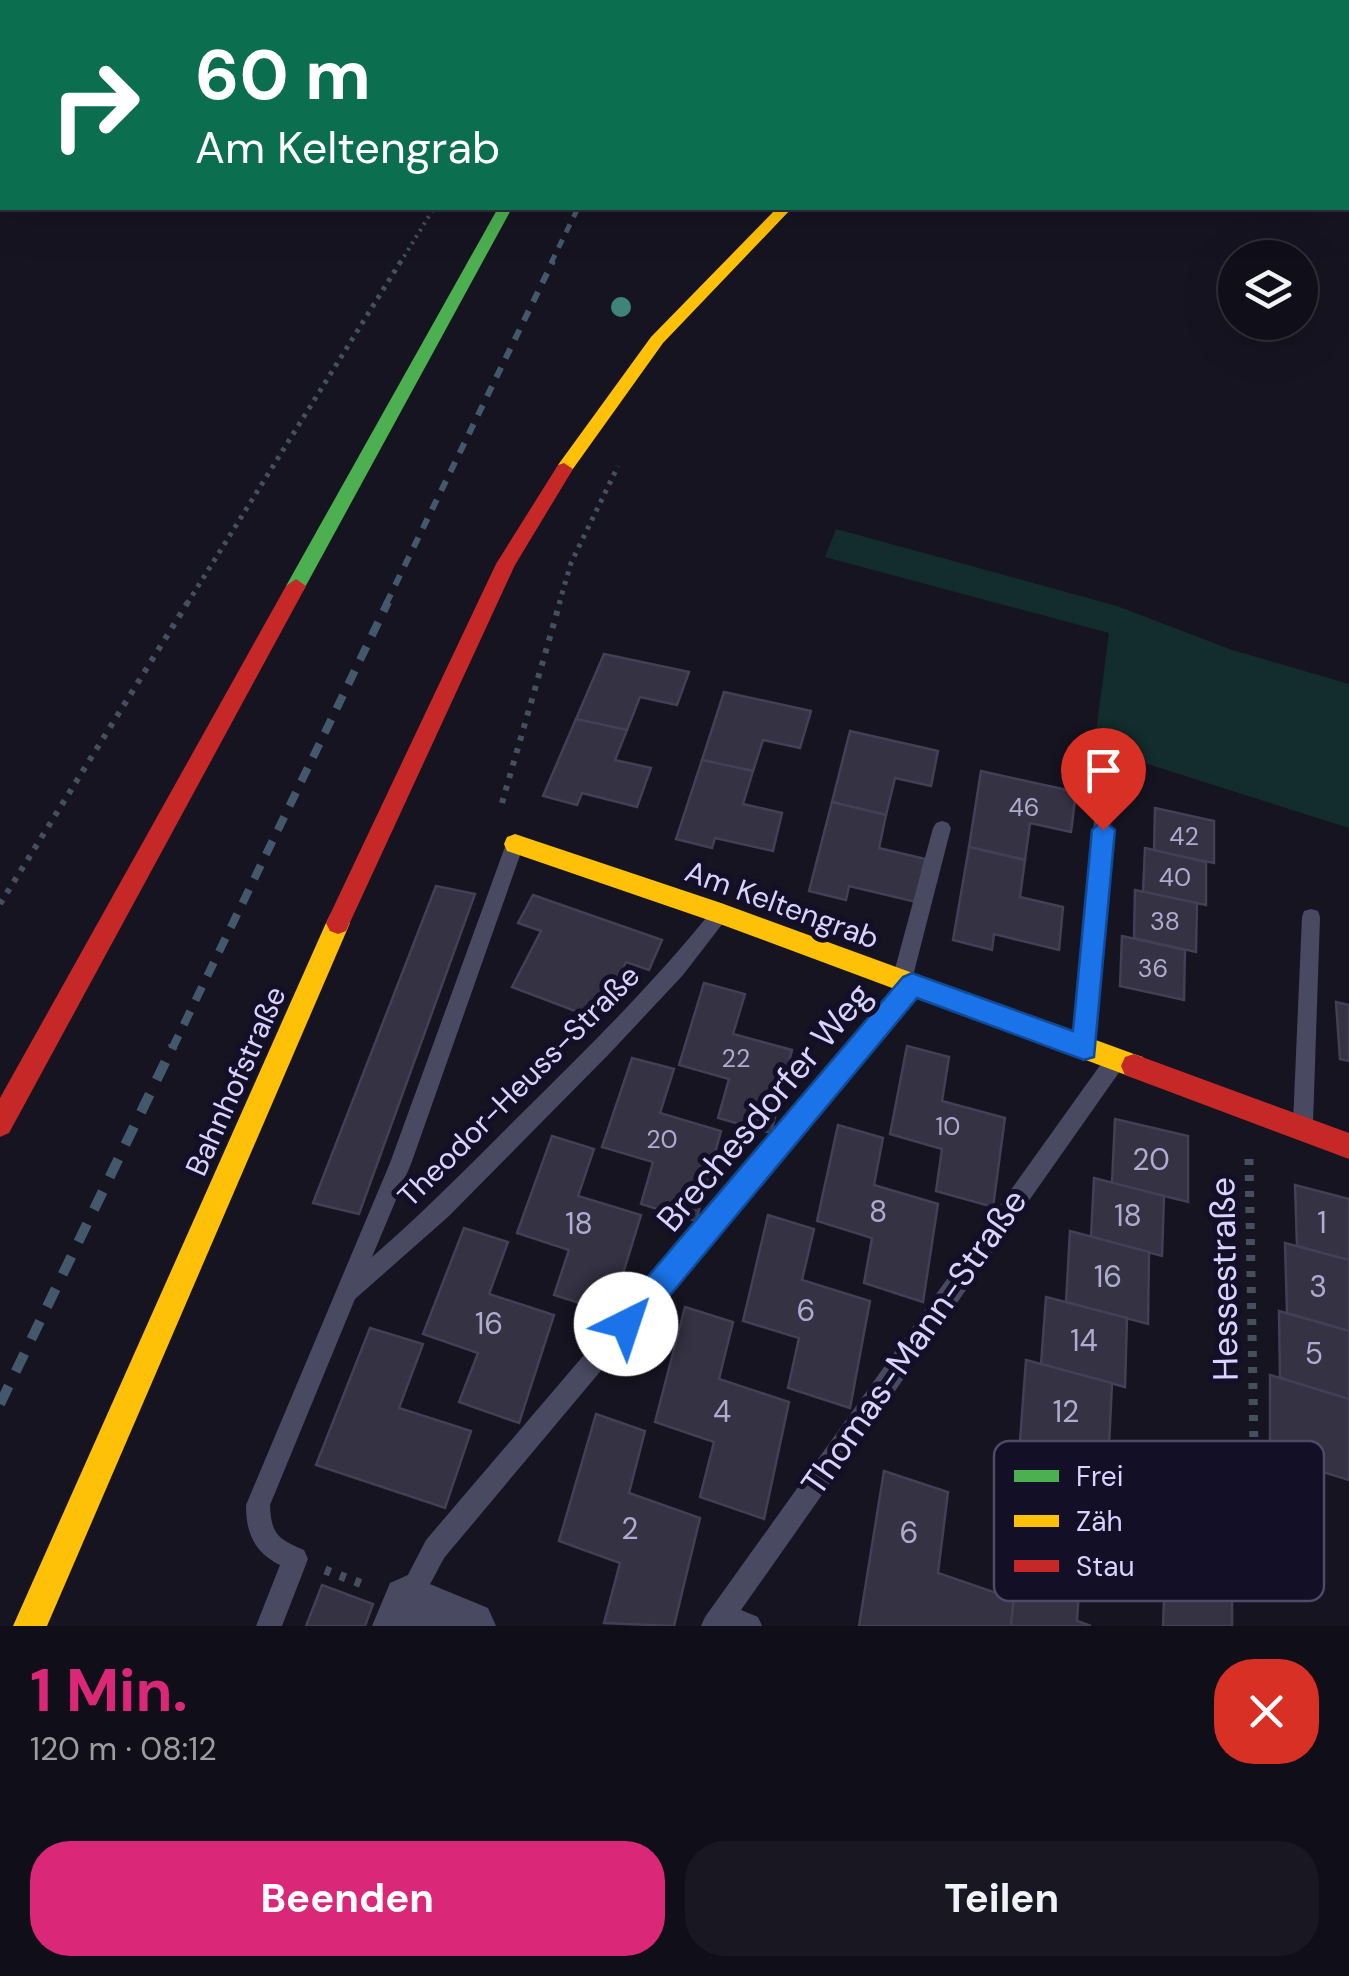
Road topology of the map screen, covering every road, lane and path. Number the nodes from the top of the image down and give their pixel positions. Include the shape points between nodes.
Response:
1 (433, 210) edge
2 (505, 210) edge
3 (782, 210) edge
4 (624, 456) dead end
5 (1107, 763) dead end
6 (942, 828) dead end
7 (515, 844) junction
8 (0, 904) edge
9 (721, 914) junction
10 (1311, 917) dead end
11 (907, 983) junction
12 (1084, 1048) junction
13 (1117, 1059) junction
14 (1248, 1108) junction
15 (0, 1124) edge
16 (1303, 1128) junction
17 (1349, 1146) edge
18 (350, 1290) junction
19 (1254, 1441) edge
20 (295, 1559) junction
21 (403, 1614) edge
22 (718, 1621) edge
23 (30, 1626) edge
24 (269, 1626) edge
25 (470, 1626) edge
26 (749, 1626) edge

1 - 8 path
2 - 15 street
3 - 23 street, Bahnhofstraße via 656,340 574,453 506,564 364,864
4 - 7 path via 571,563 513,752 501,812
5 - 12 lane
6 - 11 lane
7 - 9 street, Am Keltengrab
7 - 18 lane, Theodor-Heuss-Straße
9 - 11 street, Am Keltengrab
9 - 18 lane, Theodor-Heuss-Straße via 581,1070 392,1257
10 - 16 lane
11 - 12 street, Am Keltengrab
11 - 21 lane, Brechesdorfer Weg via 825,1094 435,1549
12 - 13 street, Am Keltengrab
13 - 14 street, Am Keltengrab
13 - 22 lane, Thomas-Mann-Straße
14 - 16 street, Am Keltengrab
14 - 19 path, Hessestraße
16 - 17 street, Am Keltengrab
18 - 20 lane, Theodor-Heuss-Straße via 258,1505 258,1530 268,1548
20 - 21 path
20 - 24 lane
21 - 25 street
22 - 26 lane

